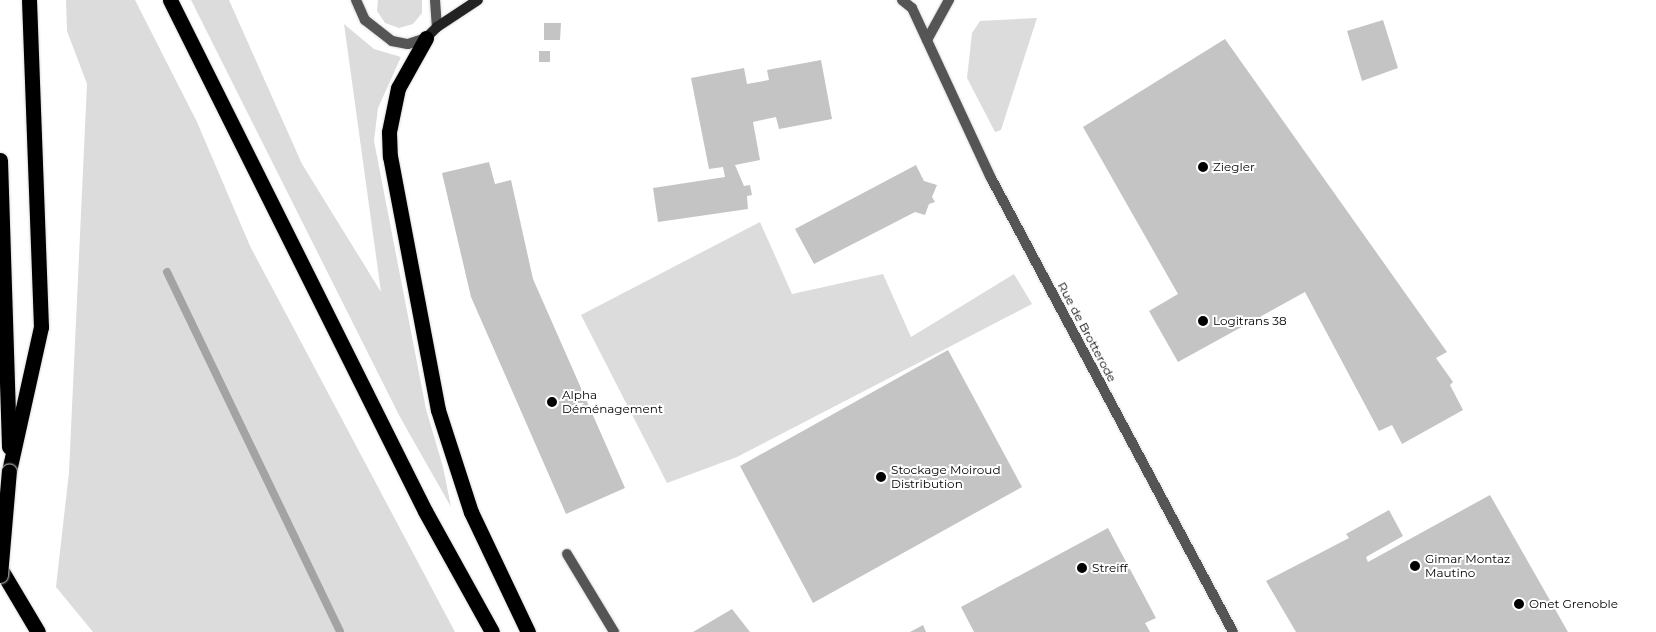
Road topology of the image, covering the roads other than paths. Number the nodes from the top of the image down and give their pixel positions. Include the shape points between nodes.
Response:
1 (28, 0) edge
2 (170, 0) edge
3 (356, 0) edge
4 (435, 0) edge
5 (478, 0) edge
6 (902, 0) edge
7 (948, 0) edge
8 (431, 33) junction
9 (927, 40) junction
10 (0, 160) edge
11 (9, 471) junction
12 (567, 554) dead end
13 (0, 568) edge
14 (0, 575) edge
15 (38, 632) edge
16 (492, 632) edge
17 (528, 632) edge
18 (614, 632) edge
19 (1233, 632) edge

1 - 11 highway via 41,327
2 - 16 highway via 425,511
3 - 8 street via 365,20 392,41 408,44
4 - 8 street
5 - 8 street
6 - 9 street, Rue de Brotterode via 912,8
7 - 9 street
8 - 17 highway via 405,72 394,101 389,132 390,156 438,410 471,512
9 - 19 street, Rue de Brotterode via 996,186
10 - 11 highway
11 - 14 highway, bridge
12 - 18 street
13 - 15 highway

